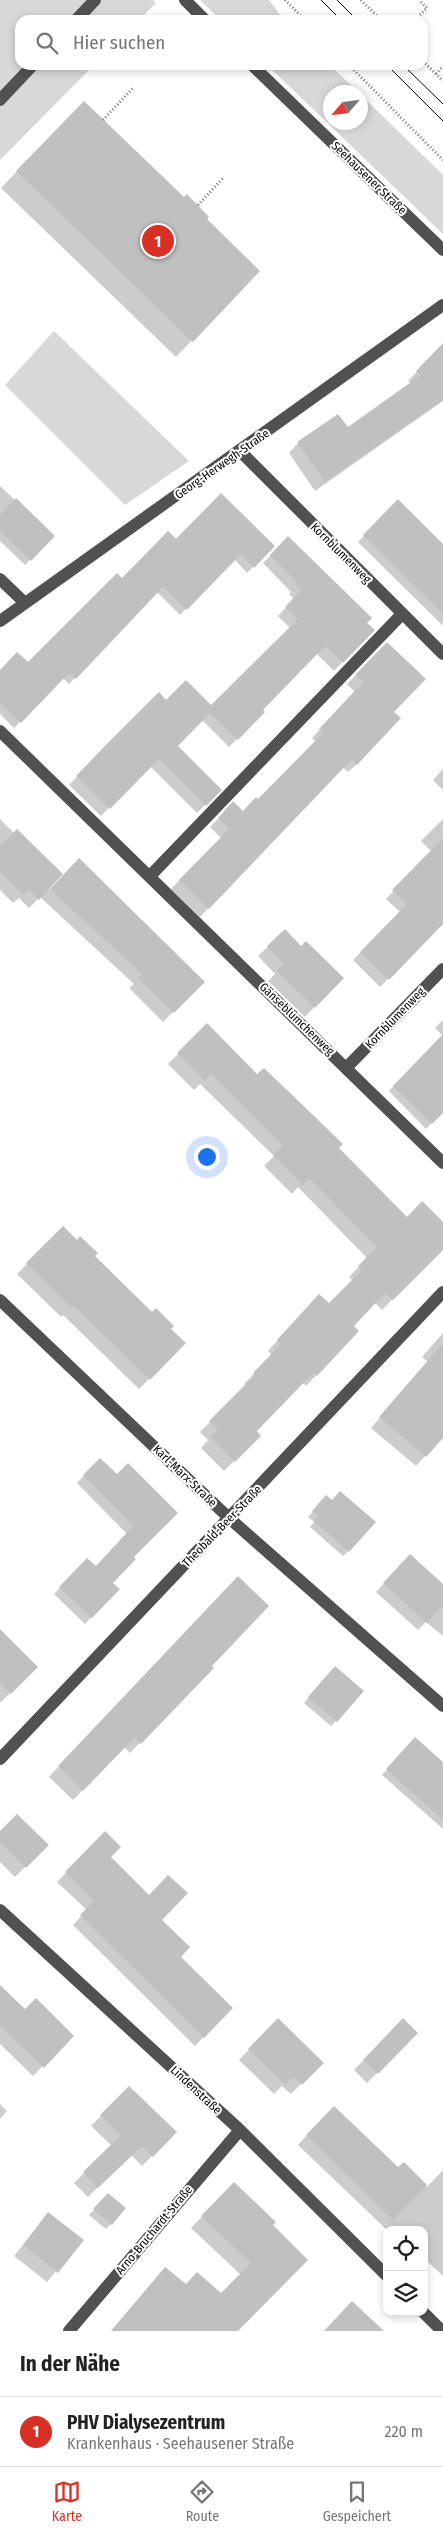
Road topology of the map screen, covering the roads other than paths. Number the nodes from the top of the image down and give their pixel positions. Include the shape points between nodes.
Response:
1 (94, 0) edge
2 (185, 0) edge
3 (80, 15) edge
4 (200, 15) edge
5 (28, 70) edge
6 (257, 70) edge
7 (0, 100) edge
8 (443, 250) edge
9 (443, 304) edge
10 (240, 451) junction
11 (0, 579) edge
12 (25, 604) junction
13 (402, 614) junction
14 (0, 621) edge
15 (443, 654) edge
16 (0, 731) edge
17 (150, 876) junction
18 (443, 969) edge
19 (347, 1067) junction
20 (443, 1163) edge
21 (443, 1292) edge
22 (0, 1300) edge
23 (229, 1518) junction
24 (443, 1706) edge
25 (0, 1759) edge
26 (0, 1910) edge
27 (240, 2130) junction
28 (383, 2272) edge
29 (427, 2316) edge
30 (69, 2331) edge
31 (442, 2331) edge

1 - 3 street
2 - 4 street
5 - 7 street
6 - 8 street, Seehausener Straße
9 - 10 street, Georg-Herwegh-Straße
10 - 12 street, Georg-Herwegh-Straße
10 - 13 street, Kornblumenweg
11 - 12 street
12 - 14 street, Georg-Herwegh-Straße
13 - 15 street, Kornblumenweg
13 - 17 street
16 - 17 street, Gänseblümchenweg
17 - 19 street, Gänseblümchenweg
18 - 19 street, Kornblumenweg
19 - 20 street, Gänseblümchenweg
21 - 23 street, Theobald-Beer-Straße
22 - 23 street, Karl-Marx-Straße
23 - 24 street, Karl-Marx-Straße
23 - 25 street, Theobald-Beer-Straße
26 - 27 street, Lindenstraße
27 - 28 street, Lindenstraße
27 - 30 street, Arno-Bruchardt-Straße
29 - 31 street

